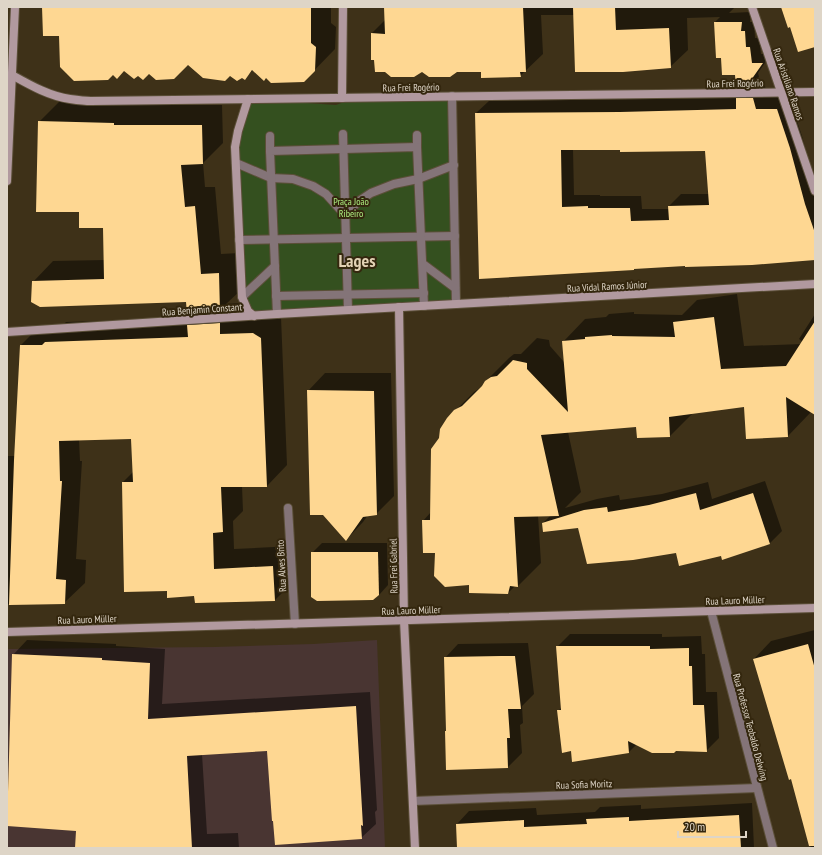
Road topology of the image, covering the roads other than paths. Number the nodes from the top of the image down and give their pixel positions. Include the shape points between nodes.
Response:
1 (15, 7) edge
2 (343, 7) edge
3 (752, 7) edge
4 (10, 75) edge
5 (781, 92) junction
6 (815, 92) edge
7 (452, 96) junction
8 (342, 98) junction
9 (248, 99) junction
10 (343, 134) dead end
11 (416, 135) dead end
12 (270, 136) dead end
13 (417, 147) junction
14 (344, 149) junction
15 (270, 151) junction
16 (236, 163) junction
17 (454, 165) junction
18 (271, 178) junction
19 (418, 179) junction
20 (7, 182) edge
21 (815, 191) edge
22 (345, 215) junction
23 (455, 236) junction
24 (421, 237) junction
25 (346, 238) junction
26 (239, 240) junction
27 (274, 240) junction
28 (423, 264) junction
29 (275, 266) junction
30 (815, 284) edge
31 (455, 288) junction
32 (424, 293) junction
33 (348, 295) junction
34 (276, 296) junction
35 (242, 297) junction
36 (456, 304) junction
37 (424, 306) junction
38 (399, 307) junction
39 (348, 310) junction
40 (277, 314) junction
41 (254, 316) junction
42 (7, 332) edge
43 (288, 508) dead end
44 (815, 608) edge
45 (711, 611) junction
46 (404, 620) junction
47 (295, 624) junction
48 (7, 632) edge
49 (757, 788) junction
50 (412, 801) junction
51 (415, 848) edge
52 (773, 848) edge

1 - 4 main road
2 - 8 main road
3 - 5 main road, Rua Aristiliano Ramos
4 - 9 main road, Rua Frei Rogério via 69,99
4 - 20 main road
5 - 6 main road, Rua Frei Rogério
5 - 7 main road, Rua Frei Rogério
5 - 21 main road, Rua Aristiliano Ramos
7 - 8 main road, Rua Frei Rogério
7 - 17 street
8 - 9 main road, Rua Frei Rogério
9 - 16 main road via 238,131
10 - 14 street
11 - 13 street
12 - 15 street
13 - 14 street
13 - 19 street
14 - 15 street
14 - 22 street
15 - 18 street
16 - 18 street
16 - 26 main road
17 - 19 street
17 - 23 street
18 - 22 street via 293,179 313,186 326,194
18 - 27 street
19 - 22 street via 394,184 371,193
19 - 24 street
22 - 25 street
23 - 24 street
23 - 31 street
24 - 25 street
24 - 28 street
25 - 27 street
25 - 33 street
26 - 27 street
26 - 35 main road
27 - 29 street
28 - 31 street
28 - 32 street
29 - 34 street
29 - 35 street
30 - 36 main road, Rua Vidal Ramos Júnior
31 - 36 street
32 - 33 street
32 - 37 street
33 - 34 street
33 - 39 street
34 - 40 street
35 - 41 main road via 248,311
36 - 37 main road, Rua Vidal Ramos Júnior
37 - 38 main road, Rua Vidal Ramos Júnior
38 - 39 main road, Rua Benjamin Constant
38 - 46 main road, Rua Frei Gabriel
39 - 40 main road, Rua Benjamin Constant
40 - 41 main road, Rua Benjamin Constant
41 - 42 main road, Rua Benjamin Constant
43 - 47 street, Rua Alves Brito
44 - 45 main road, Rua Lauro Müller
45 - 46 main road, Rua Lauro Müller
45 - 49 street, Rua Professor Teobaldo Delwing
46 - 47 main road, Rua Lauro Müller
46 - 50 main road, Rua Frei Gabriel
47 - 48 main road, Rua Lauro Müller
49 - 50 street, Rua Sofia Moritz
49 - 52 street, Rua Professor Teobaldo Delwing
50 - 51 main road, Rua Frei Gabriel

